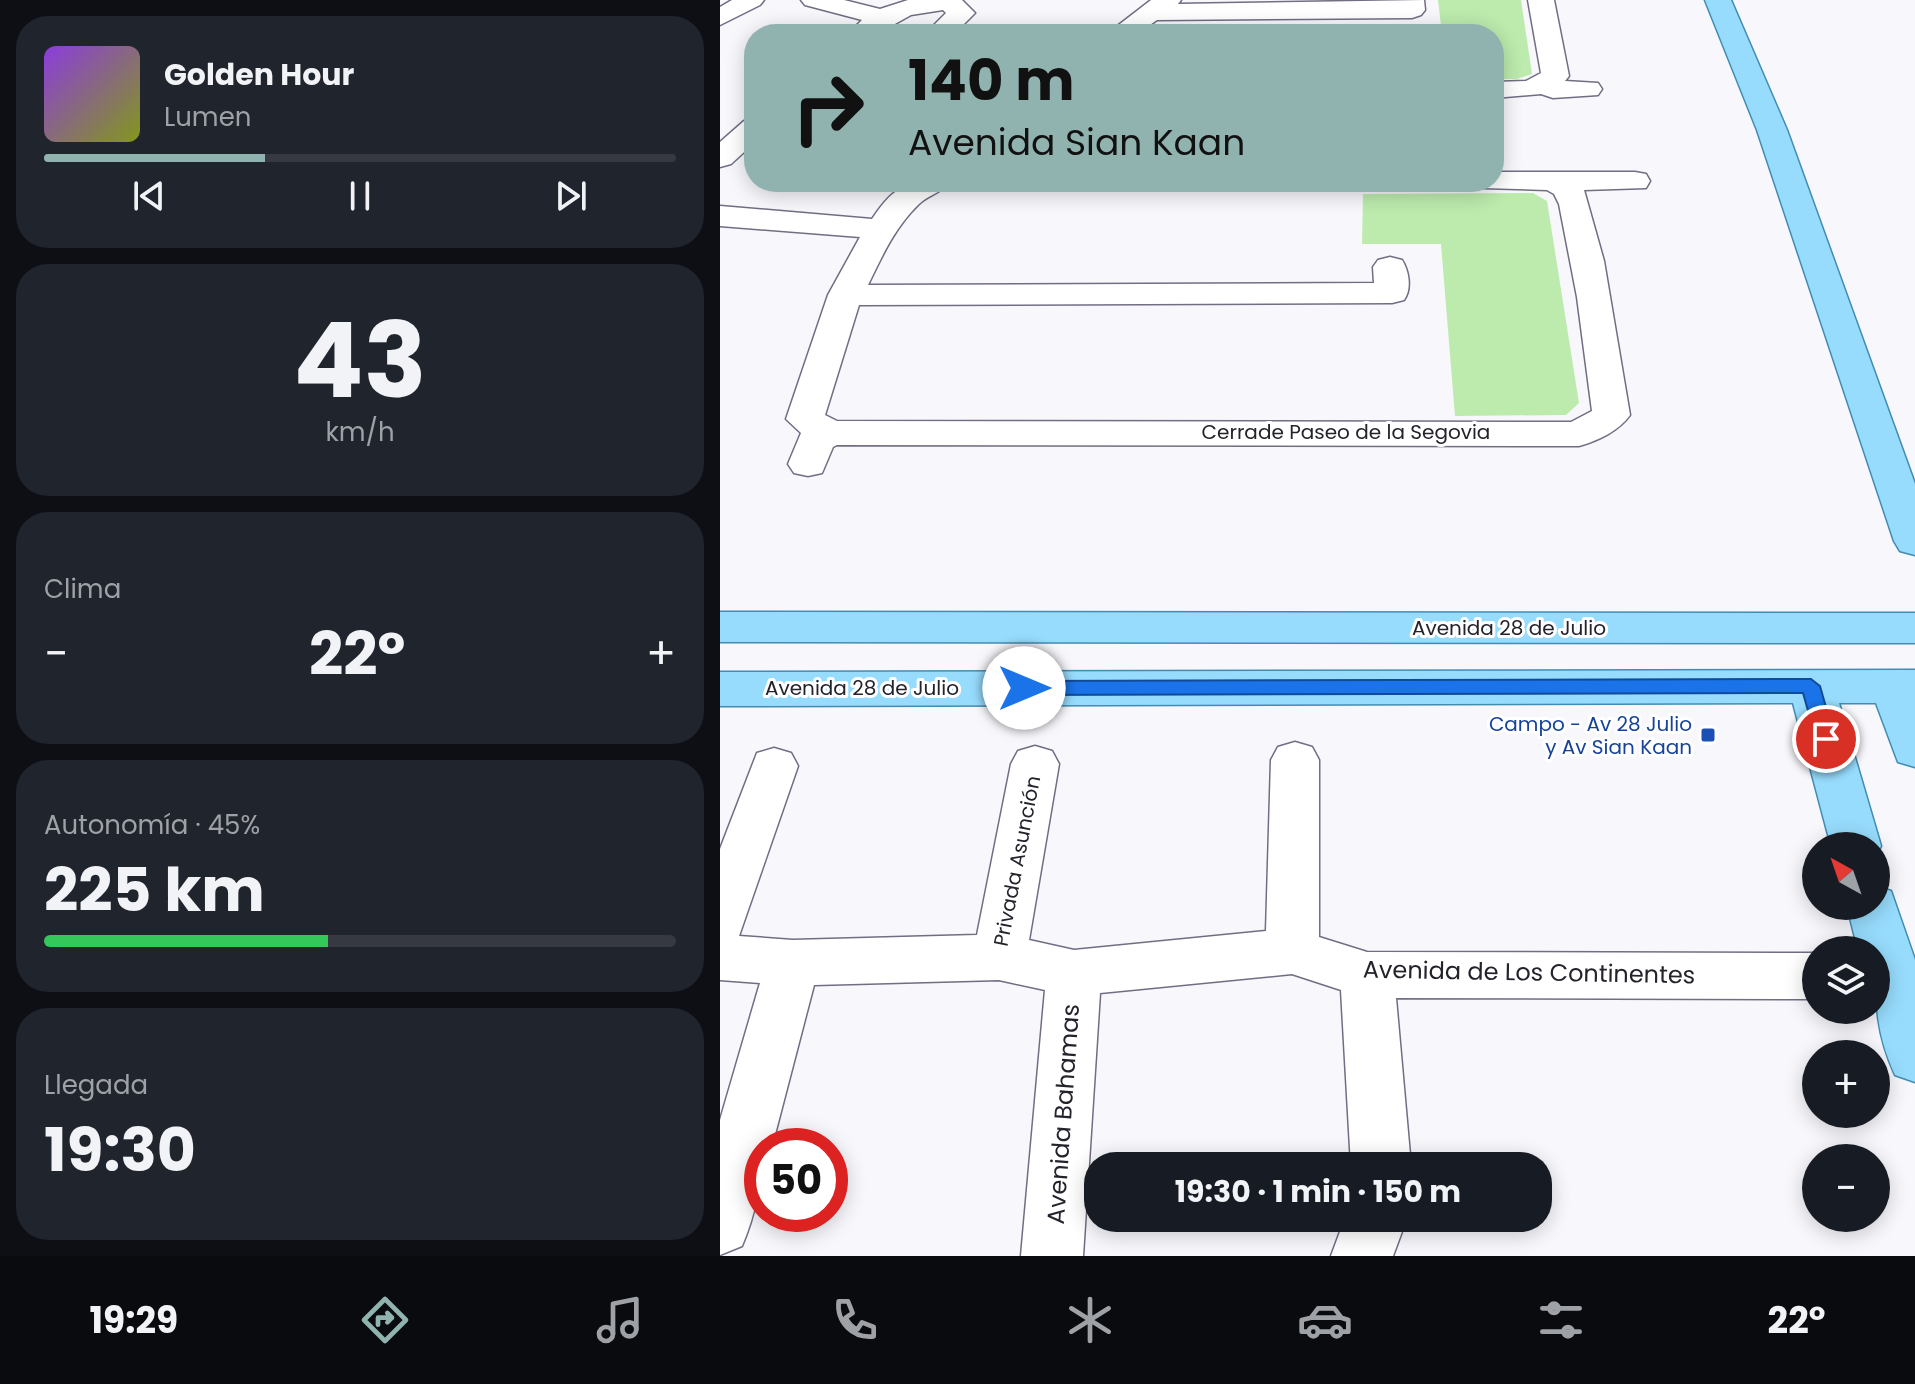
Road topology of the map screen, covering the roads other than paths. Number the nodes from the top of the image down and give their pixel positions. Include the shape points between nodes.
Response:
1 (751, 0) edge
2 (814, 0) edge
3 (1411, 0) edge
4 (1541, 0) edge
5 (1718, 0) edge
6 (951, 1) edge
7 (1162, 6) edge
8 (720, 17) edge
9 (866, 24) edge
10 (874, 24) edge
11 (949, 24) edge
12 (1135, 24) edge
13 (1545, 84) junction
14 (1588, 89) dead end
15 (1504, 90) edge
16 (744, 136) edge
17 (720, 158) edge
18 (1504, 181) edge
19 (1553, 181) junction
20 (1635, 181) dead end
21 (914, 192) edge
22 (720, 216) edge
23 (881, 229) junction
24 (1390, 267) dead end
25 (845, 295) junction
26 (1915, 541) edge
27 (720, 627) edge
28 (1240, 628) junction
29 (1915, 628) edge
30 (1811, 686) junction
31 (1904, 686) edge
32 (1237, 687) junction
33 (720, 689) edge
34 (1915, 749) edge
35 (1295, 760) dead end
36 (1035, 764) dead end
37 (774, 766) dead end
38 (1852, 832) edge
39 (1877, 920) edge
40 (720, 922) edge
41 (1292, 951) junction
42 (720, 957) edge
43 (999, 957) junction
44 (793, 963) junction
45 (1074, 973) junction
46 (1367, 975) junction
47 (1802, 976) edge
48 (1895, 976) edge
49 (1915, 1057) edge
50 (1380, 1152) edge
51 (720, 1225) edge
52 (1371, 1232) edge
53 (1052, 1256) edge
54 (1362, 1256) edge

1 - 8 street
2 - 9 street
3 - 7 street via 1412,10
4 - 13 street via 1555,76
5 - 26 main road via 1772,130
6 - 10 street via 914,4
6 - 11 street via 962,13
7 - 12 street
13 - 14 street via 1553,90
13 - 15 street
16 - 17 street
18 - 19 street
19 - 20 street
19 - 25 street, Cerrade Paseo de la Segovia via 1568,189 1574,201 1611,415 1579,434 818,448 805,419 820,359
21 - 23 street, Cerrade Paseo de la Segovia
22 - 23 street
23 - 25 street, Cerrade Paseo de la Segovia
24 - 25 street via 1392,293
27 - 28 main road, Avenida 28 de Julio
28 - 29 main road, Avenida 28 de Julio
28 - 32 main road via 1217,642 1211,663 1216,674
30 - 31 main road, Avenida 28 de Julio
30 - 32 main road, Avenida 28 de Julio
30 - 38 main road
31 - 34 main road
32 - 33 main road, Avenida 28 de Julio
35 - 41 street
36 - 43 street, Privada Asunción
37 - 40 street
39 - 48 main road
41 - 45 street, Avenida de Los Continentes
41 - 46 street, Avenida de Los Continentes
42 - 44 street, Avenida de Los Continentes
43 - 44 street, Avenida de Los Continentes
43 - 45 street, Avenida de Los Continentes
44 - 51 street
45 - 53 street, Avenida Bahamas
46 - 47 street, Avenida de Los Continentes
46 - 50 street
48 - 49 main road
52 - 54 street

